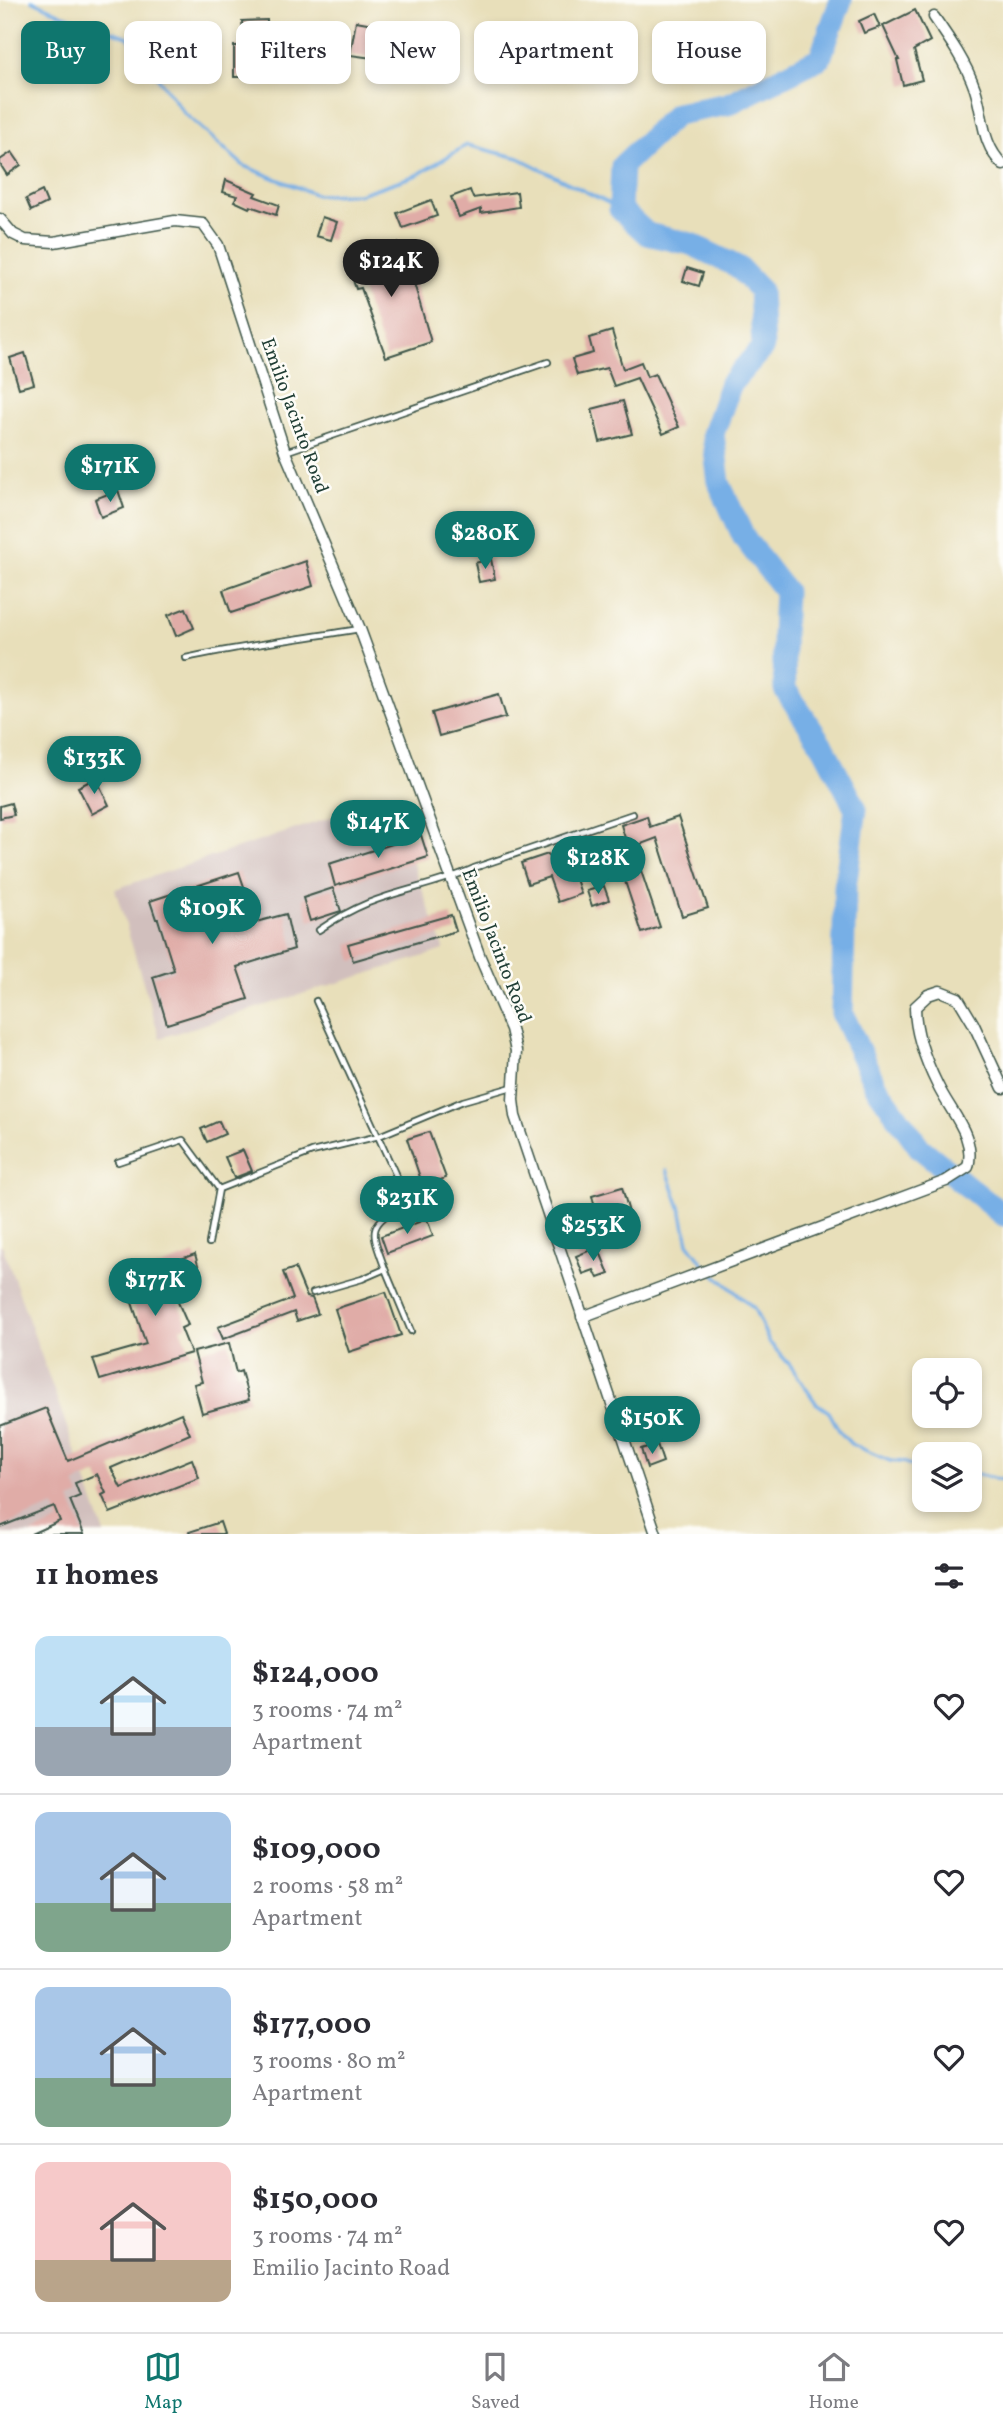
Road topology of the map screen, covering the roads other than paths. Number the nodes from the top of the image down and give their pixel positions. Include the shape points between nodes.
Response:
1 (934, 18) dead end
2 (1003, 165) edge
3 (0, 219) edge
4 (548, 362) dead end
5 (285, 452) junction
6 (360, 629) junction
7 (186, 658) dead end
8 (633, 814) dead end
9 (452, 879) junction
10 (319, 930) dead end
11 (316, 1001) dead end
12 (513, 1087) junction
13 (1003, 1088) edge
14 (379, 1136) junction
15 (118, 1161) dead end
16 (219, 1189) junction
17 (209, 1243) dead end
18 (385, 1269) junction
19 (313, 1293) dead end
20 (582, 1317) junction
21 (411, 1331) dead end
22 (656, 1534) edge

1 - 2 street via 966,66 988,147
3 - 5 street, Emilio Jacinto Road via 25,240 54,242 175,221 203,224 218,246
4 - 5 lane
5 - 6 street, Emilio Jacinto Road
6 - 7 lane
6 - 9 street, Emilio Jacinto Road
8 - 9 lane
9 - 10 lane via 369,902
9 - 12 street, Emilio Jacinto Road via 510,1029 516,1051
11 - 14 lane
12 - 14 lane via 463,1101
12 - 20 street, Emilio Jacinto Road via 515,1116
13 - 20 street via 958,998 940,991 928,995 915,1007 915,1027 938,1086 964,1130 972,1153 968,1167 946,1181
14 - 16 lane via 312,1152
14 - 18 lane via 404,1193 404,1203 383,1217 373,1235
15 - 16 lane via 183,1140
16 - 17 lane
18 - 19 lane
18 - 21 lane
20 - 22 street, Emilio Jacinto Road

